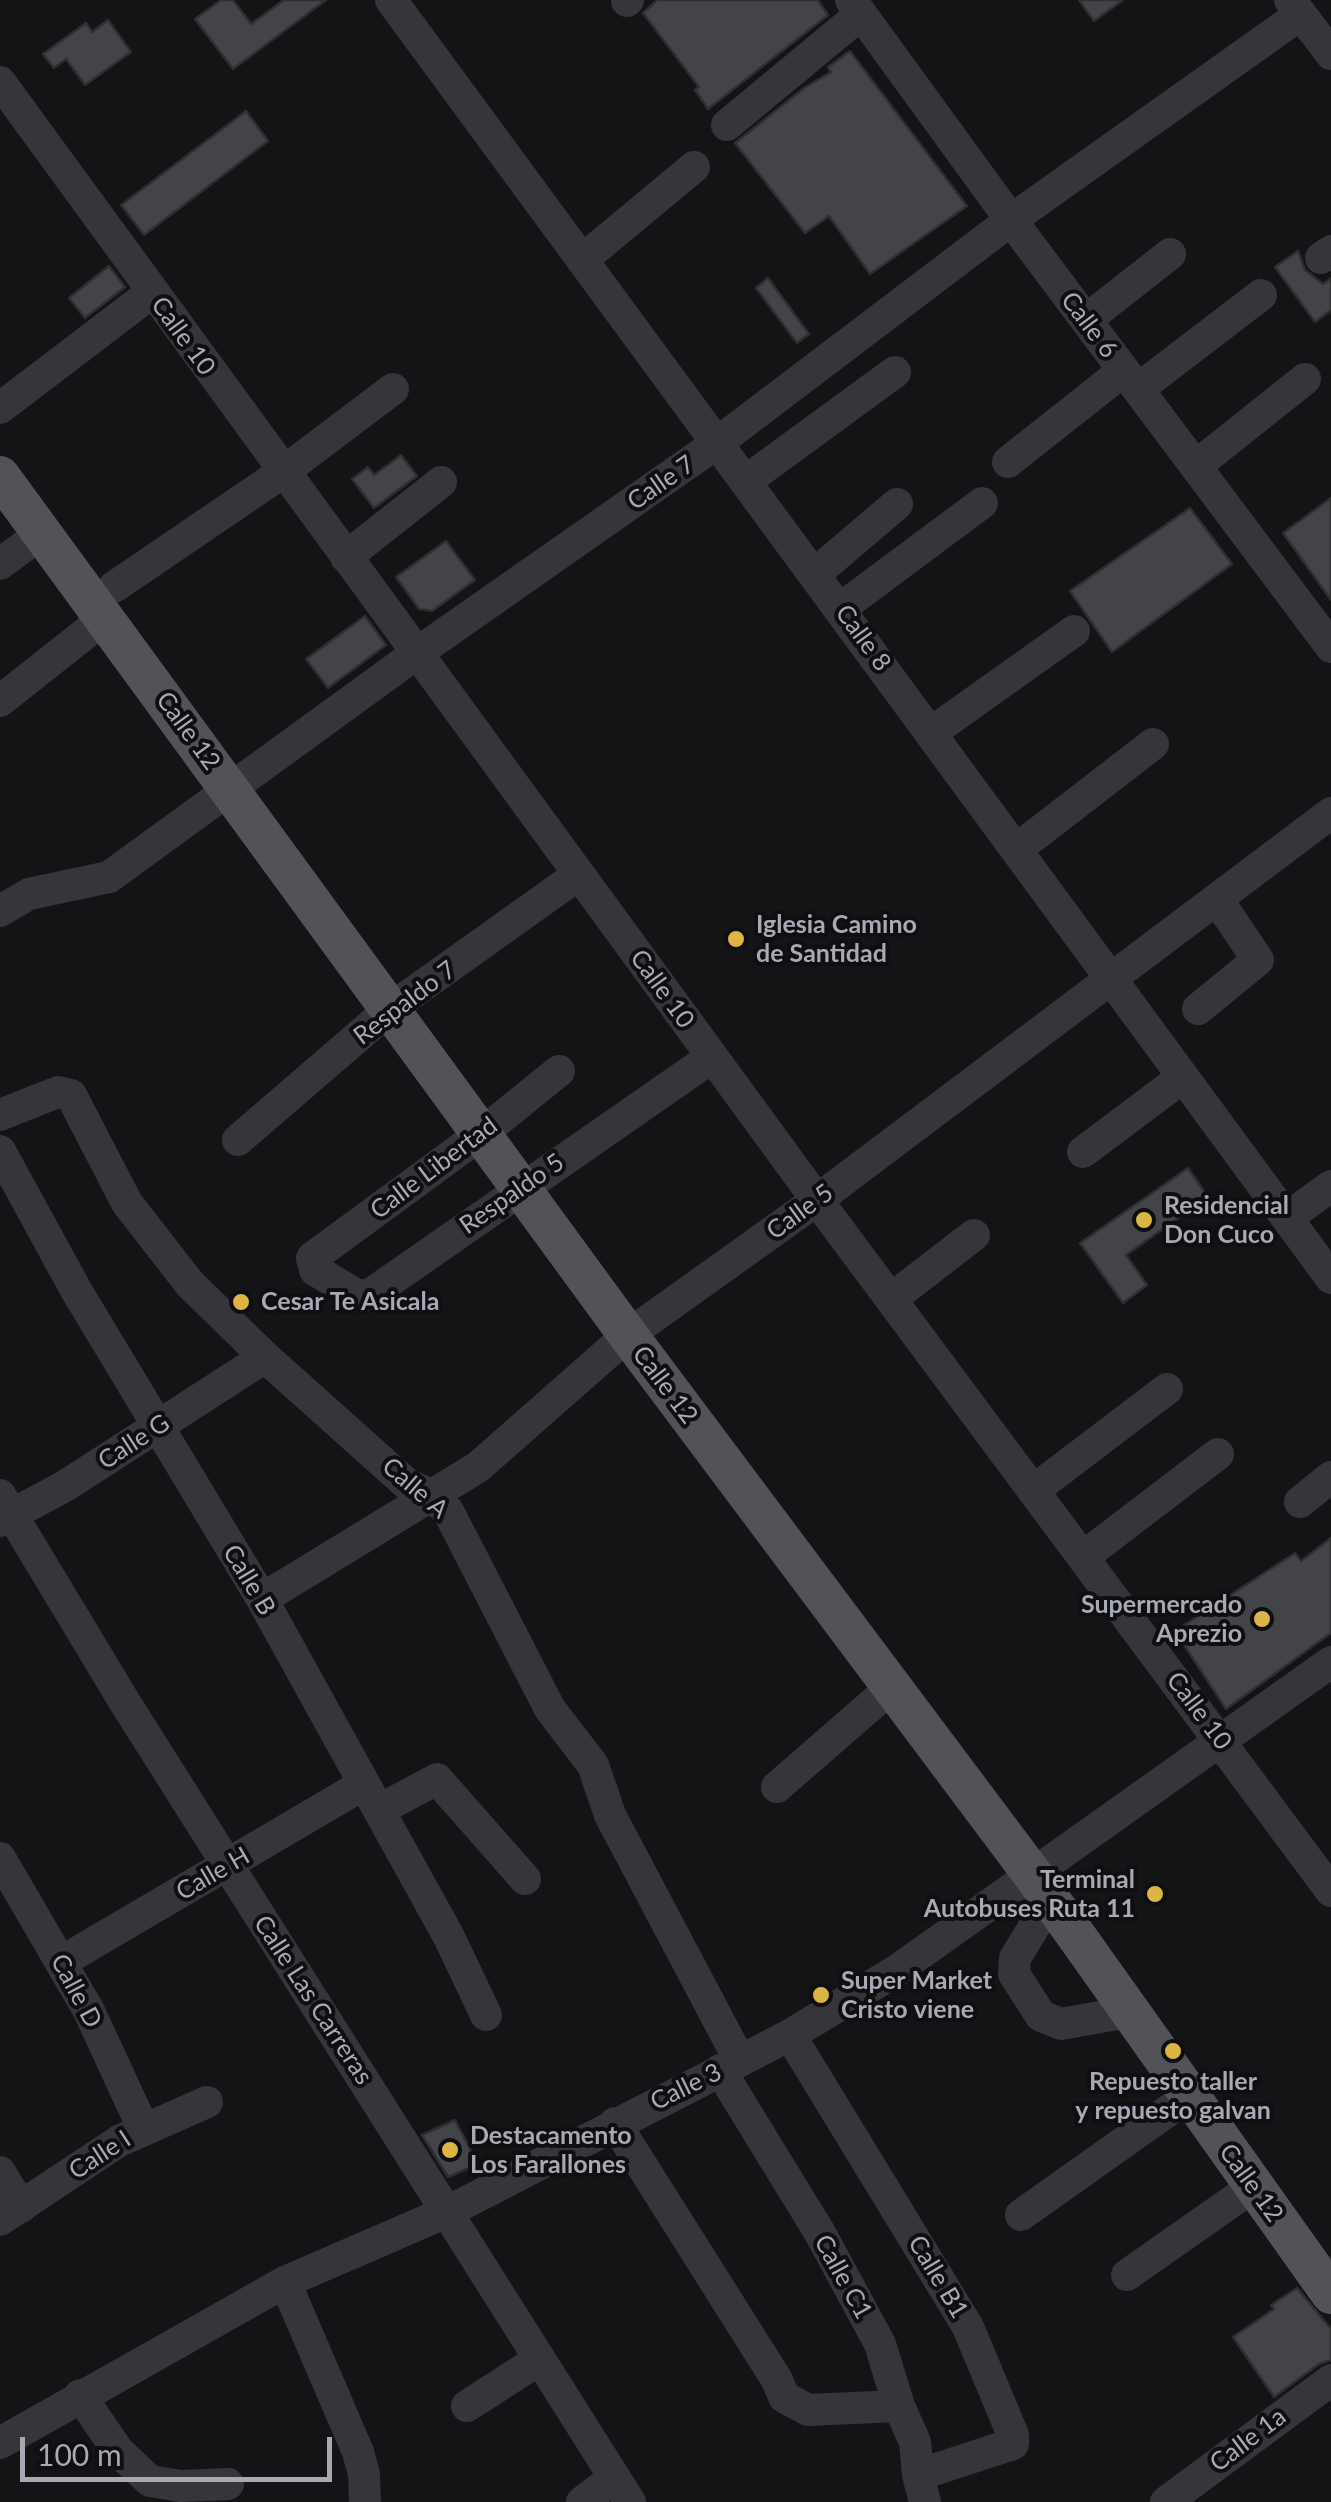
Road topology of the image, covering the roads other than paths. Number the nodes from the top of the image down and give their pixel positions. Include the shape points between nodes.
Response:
1 (392, 0) edge
2 (856, 7) edge
3 (1296, 7) edge
4 (1331, 54) edge
5 (0, 82) edge
6 (727, 124) dead end
7 (694, 167) dead end
8 (1010, 220) junction
9 (1170, 254) dead end
10 (582, 260) junction
11 (151, 292) junction
12 (1261, 294) dead end
13 (1086, 320) junction
14 (894, 372) dead end
15 (1306, 379) dead end
16 (1131, 380) junction
17 (393, 389) dead end
18 (0, 408) edge
19 (717, 444) junction
20 (1008, 462) dead end
21 (1197, 464) junction
22 (283, 472) junction
23 (0, 476) edge
24 (746, 481) junction
25 (441, 482) dead end
26 (982, 502) dead end
27 (896, 504) dead end
28 (42, 533) junction
29 (346, 557) junction
30 (0, 564) edge
31 (816, 573) junction
32 (109, 603) junction
33 (841, 608) junction
34 (1074, 631) dead end
35 (1331, 646) edge
36 (417, 654) junction
37 (0, 701) edge
38 (932, 732) junction
39 (1153, 744) dead end
40 (230, 789) junction
41 (1331, 813) edge
42 (1017, 849) junction
43 (578, 874) junction
44 (1217, 900) junction
45 (0, 912) edge
46 (1112, 980) junction
47 (1198, 1009) dead end
48 (390, 1010) junction
49 (712, 1057) junction
50 (560, 1072) dead end
51 (1183, 1077) junction
52 (0, 1115) edge
53 (481, 1134) junction
54 (238, 1140) dead end
55 (0, 1151) edge
56 (1082, 1152) dead end
57 (1331, 1186) edge
58 (520, 1188) junction
59 (816, 1200) junction
60 (1287, 1218) junction
61 (974, 1236) dead end
62 (313, 1264) joint
63 (1331, 1278) edge
64 (891, 1299) junction
65 (628, 1335) junction
66 (265, 1356) junction
67 (1167, 1390) dead end
68 (157, 1428) junction
69 (1218, 1454) dead end
70 (1331, 1477) edge
71 (1034, 1490) junction
72 (429, 1494) junction
73 (1300, 1502) dead end
74 (3, 1511) edge
75 (1084, 1557) junction
76 (262, 1599) junction
77 (1331, 1662) edge
78 (892, 1687) junction
79 (1222, 1742) junction
80 (777, 1787) dead end
81 (371, 1797) junction
82 (0, 1858) edge
83 (228, 1866) junction
84 (525, 1879) dead end
85 (1042, 1888) junction
86 (1331, 1891) edge
87 (62, 1962) junction
88 (1128, 2012) junction
89 (486, 2016) dead end
90 (790, 2035) junction
91 (730, 2066) junction
92 (1189, 2096) junction
93 (207, 2102) dead end
94 (616, 2122) junction
95 (143, 2128) junction
96 (0, 2172) edge
97 (1254, 2186) junction
98 (448, 2211) junction
99 (11, 2214) edge
100 (1021, 2215) dead end
101 (1126, 2275) dead end
102 (285, 2282) junction
103 (1331, 2294) edge
104 (540, 2359) junction
105 (1331, 2380) edge
106 (80, 2395) junction
107 (467, 2406) dead end
108 (899, 2406) junction
109 (0, 2443) edge
110 (228, 2484) dead end
111 (921, 2489) edge
112 (622, 2490) edge
113 (365, 2502) edge
114 (582, 2502) edge
115 (1166, 2502) edge

1 - 10 street, Calle 8
2 - 6 street
2 - 8 street, Calle 6
3 - 4 street
3 - 8 street, Calle 7
5 - 11 street, Calle 10
7 - 10 street
8 - 13 street, Calle 6
8 - 19 street, Calle 7
9 - 13 street
10 - 19 street, Calle 8
11 - 18 street
11 - 22 street, Calle 10
12 - 16 street
13 - 16 street, Calle 6
14 - 24 street
15 - 21 street
16 - 20 street
16 - 21 street, Calle 6
17 - 22 street
19 - 24 street, Calle 8
19 - 36 street, Calle 7
21 - 35 street, Calle 6
22 - 29 street, Calle 10
22 - 32 street
23 - 28 main road, Calle 12
24 - 31 street, Calle 8
25 - 29 street
26 - 33 street
27 - 31 street
28 - 30 street
28 - 32 main road, Calle 12
29 - 36 street, Calle 10
31 - 33 street, Calle 8
32 - 37 street
32 - 40 main road, Calle 12
33 - 38 street, Calle 8
34 - 38 street
36 - 40 street, Calle 7
36 - 43 street, Calle 10
38 - 42 street, Calle 8
39 - 42 street
40 - 45 street, Calle 7 via 110,877 29,894
40 - 48 main road, Calle 12
41 - 44 street, Calle 5
42 - 46 street, Calle 8
43 - 48 street, Respaldo 7
43 - 49 street, Calle 10
44 - 46 street, Calle 5
44 - 47 street via 1258,960
46 - 51 street, Calle 8
46 - 59 street, Calle 5
48 - 53 main road, Calle 12
48 - 54 street, Respaldo 7
49 - 58 street, Respaldo 5
49 - 59 street, Calle 10
50 - 53 street, Calle Libertad
51 - 56 street
51 - 60 street, Calle 8
52 - 66 street, Calle A via 58,1092 71,1095 127,1204 190,1284
53 - 58 main road, Calle 12
53 - 62 street, Calle Libertad via 312,1258
55 - 68 street, Calle B
57 - 60 street
58 - 62 street, Respaldo 5 via 364,1296
58 - 65 main road, Calle 12
59 - 64 street, Calle 10
59 - 65 street, Calle 5
60 - 63 street, Calle 8
61 - 64 street
64 - 71 street, Calle 10
65 - 72 street, Calle 5 via 478,1467
65 - 78 main road, Calle 12
66 - 68 street, Calle G
66 - 72 street, Calle A via 407,1484
67 - 71 street
68 - 74 street, Calle G via 65,1486
68 - 76 street, Calle B
69 - 75 street
70 - 73 street
71 - 75 street, Calle 10
72 - 76 street, Calle 5
72 - 91 street, Calle A via 450,1515 550,1709 593,1765 610,1815
74 - 83 street, Calle Las Carreras
75 - 79 street, Calle 10
76 - 81 street, Calle B
77 - 79 street, Calle 3
78 - 80 street
78 - 85 main road, Calle 12
79 - 85 street, Calle 3
79 - 86 street, Calle 10
81 - 83 street, Calle H
81 - 84 street, Calle H via 437,1779
81 - 89 street, Calle B
82 - 87 street, Calle D
83 - 87 street, Calle H
83 - 98 street, Calle Las Carreras
85 - 88 main road, Calle 12
85 - 88 street via 1014,1974 1041,2016 1060,2024
85 - 90 street, Calle 3
87 - 95 street, Calle D
88 - 92 main road, Calle 12
90 - 91 street, Calle 3
90 - 111 street, Calle B1 via 968,2327 1012,2435 1012,2444
91 - 94 street, Calle 3
91 - 108 street, Calle C1 via 880,2344
92 - 97 main road, Calle 12
92 - 100 street
93 - 95 street, Calle I
94 - 98 street, Calle 3
94 - 108 street via 784,2398 808,2410
95 - 99 street, Calle I
96 - 99 street
97 - 101 street
97 - 103 main road, Calle 12
98 - 102 street, Calle 3
98 - 104 street, Calle Las Carreras
102 - 106 street, Calle 3
102 - 113 street via 358,2452
104 - 107 street
104 - 112 street, Calle Las Carreras
105 - 115 street, Calle 1a
106 - 109 street, Calle 3
106 - 110 street via 118,2451 150,2480
108 - 111 street, Calle C1 via 914,2442
112 - 114 street

